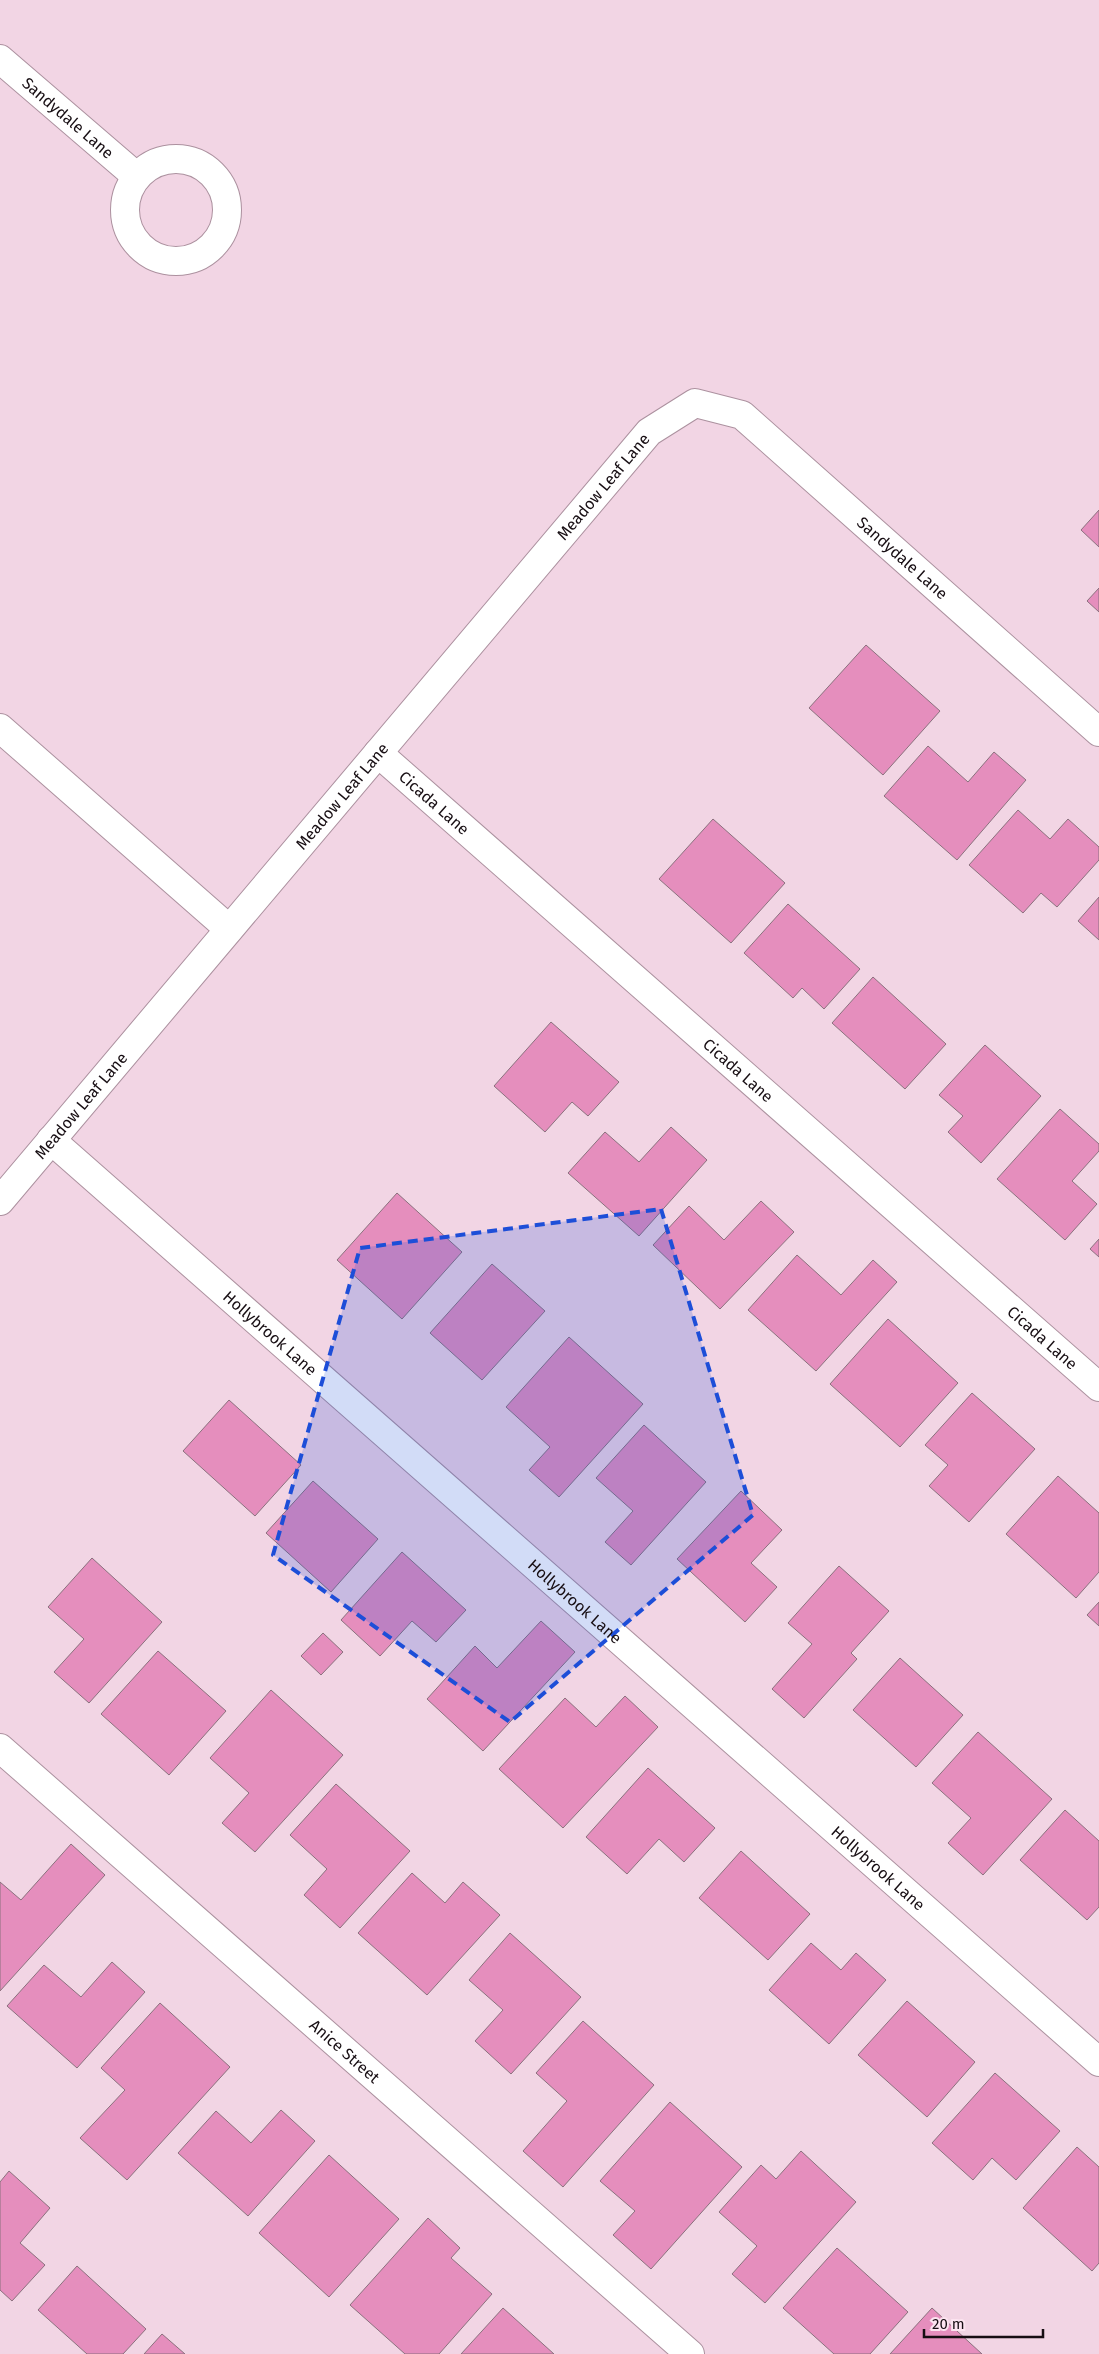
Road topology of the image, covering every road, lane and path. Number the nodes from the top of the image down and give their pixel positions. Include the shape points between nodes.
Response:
1 (0, 59) edge
2 (136, 176) dead end
3 (695, 403) joint
4 (0, 728) edge
5 (1099, 732) edge
6 (378, 753) junction
7 (229, 929) junction
8 (52, 1140) junction
9 (0, 1201) edge
10 (1099, 1387) edge
11 (0, 1748) edge
12 (1099, 2062) edge
13 (690, 2354) edge

1 - 2 street, Sandydale Lane
3 - 5 street, Sandydale Lane via 742,415
3 - 6 street, Meadow Leaf Lane via 649,432
4 - 7 street
6 - 7 street, Meadow Leaf Lane
6 - 10 street, Cicada Lane
7 - 8 street, Meadow Leaf Lane
8 - 9 street, Meadow Leaf Lane
8 - 12 street, Hollybrook Lane
11 - 13 street, Anice Street

